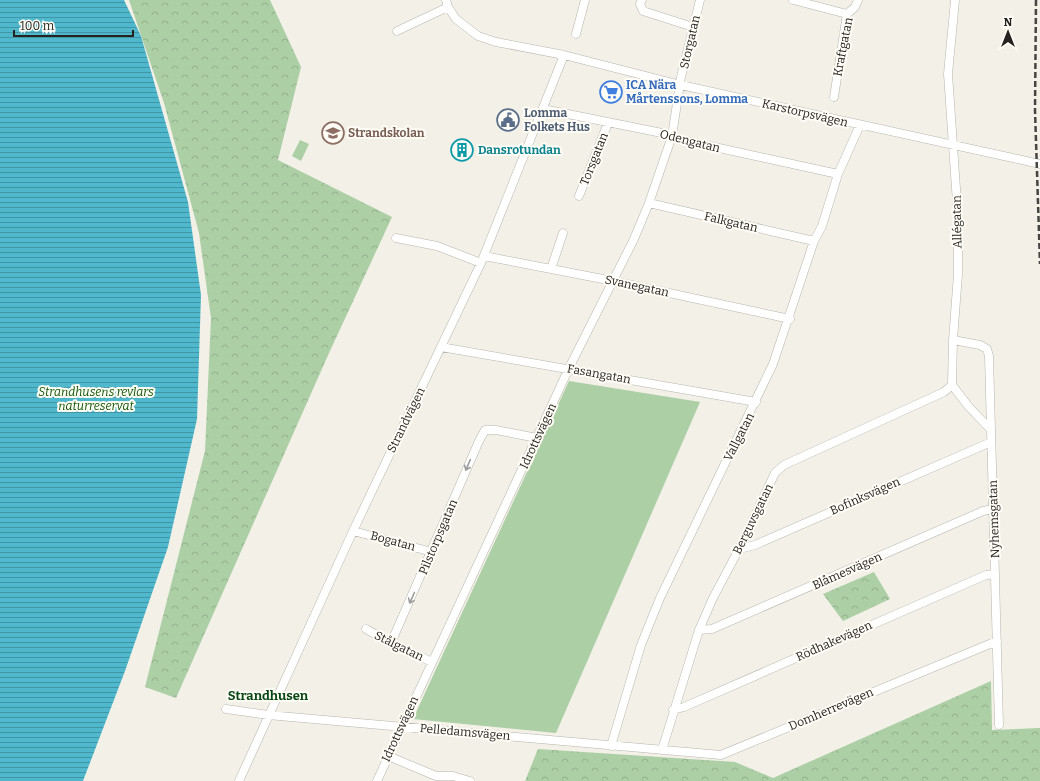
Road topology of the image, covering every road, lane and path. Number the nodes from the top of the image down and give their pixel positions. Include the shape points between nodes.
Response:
1 (585, 0) edge
2 (642, 0) edge
3 (700, 0) edge
4 (793, 0) edge
5 (858, 0) edge
6 (955, 0) edge
7 (447, 4) edge
8 (846, 14) junction
9 (693, 27) junction
10 (397, 31) dead end
11 (576, 34) dead end
12 (564, 55) junction
13 (681, 85) junction
14 (834, 97) dead end
15 (543, 109) junction
16 (608, 123) junction
17 (860, 125) junction
18 (672, 136) junction
19 (953, 146) junction
20 (1040, 164) edge
21 (838, 174) junction
22 (579, 196) dead end
23 (648, 203) junction
24 (563, 233) dead end
25 (396, 238) dead end
26 (814, 241) junction
27 (483, 260) junction
28 (551, 269) junction
29 (613, 281) junction
30 (790, 319) junction
31 (953, 340) junction
32 (441, 347) junction
33 (569, 368) junction
34 (952, 385) junction
35 (756, 402) junction
36 (991, 430) junction
37 (537, 438) junction
38 (991, 442) junction
39 (993, 509) junction
40 (353, 531) junction
41 (739, 549) junction
42 (432, 552) junction
43 (995, 574) junction
44 (366, 629) dead end
45 (700, 630) junction
46 (997, 642) junction
47 (392, 643) junction
48 (432, 662) junction
49 (226, 709) dead end
50 (673, 710) junction
51 (268, 715) junction
52 (999, 725) dead end
53 (401, 726) junction
54 (611, 746) junction
55 (662, 750) junction
56 (388, 756) junction
57 (239, 781) edge
58 (377, 781) edge
59 (470, 781) edge

1 - 11 street
2 - 9 street via 640,4 643,11
3 - 9 street, Storgatan
4 - 8 street
5 - 8 street, Kraftgatan via 855,8
6 - 19 street, Allégatan via 948,74
7 - 10 street
7 - 12 street, Karstorpsvägen via 456,19 478,36
8 - 14 street, Kraftgatan
9 - 13 street, Storgatan
12 - 13 street, Karstorpsvägen
12 - 15 street, Strandvägen
13 - 17 street, Karstorpsvägen
13 - 18 street, Idrottsvägen
15 - 16 street, Odengatan
15 - 27 street, Strandvägen
16 - 18 street, Odengatan
16 - 22 street, Torsgatan
17 - 19 street, Karstorpsvägen
17 - 21 street, Vallgatan
18 - 21 street, Odengatan
18 - 23 street, Idrottsvägen
19 - 20 street, Karstorpsvägen
19 - 31 street, Allégatan via 958,217 958,274
21 - 26 street, Vallgatan via 822,226
23 - 26 street, Falkgatan
23 - 29 street, Idrottsvägen
24 - 28 street
25 - 27 street, Svanegatan via 437,246
26 - 30 street, Vallgatan
27 - 28 street, Svanegatan
27 - 32 street, Strandvägen
28 - 29 street, Svanegatan
29 - 30 street, Svanegatan
29 - 33 street, Idrottsvägen
30 - 35 street, Vallgatan via 774,364
31 - 34 street, Allégatan
31 - 36 street, Nyhemsgatan via 987,349
32 - 33 street, Fasangatan
32 - 40 street, Strandvägen
33 - 35 street, Fasangatan
33 - 37 street, Idrottsvägen
34 - 36 street
34 - 41 street, Berguvsgatan via 944,392 784,465 775,473
35 - 54 street, Vallgatan via 660,598 640,645
36 - 38 street, Nyhemsgatan
37 -> 42 street, Pilstorpsgatan via 485,430
37 - 48 street, Idrottsvägen
38 - 39 street, Nyhemsgatan
38 - 41 street, Bofinksvägen via 755,545
39 - 43 street, Nyhemsgatan
39 - 45 street, Blåmesvägen via 976,514 712,629
40 - 42 street, Bogatan
40 - 51 street, Strandvägen
41 - 45 street, Berguvsgatan via 713,598
42 -> 47 street, Pilstorpsgatan
43 - 46 street, Nyhemsgatan
43 - 50 street, Rödhakevägen via 986,575
44 - 47 street, Stålgatan
45 - 50 street, Berguvsgatan
46 - 52 street, Nyhemsgatan
46 - 55 street, Domherrevägen via 721,755
47 - 48 street, Stålgatan
48 - 53 street, Idrottsvägen
49 - 51 street, Pelledamsvägen
50 - 55 street, Berguvsgatan
51 - 53 street, Pelledamsvägen
51 - 57 street, Strandvägen
53 - 54 street, Pelledamsvägen
53 - 56 street, Idrottsvägen
54 - 55 street, Pelledamsvägen
56 - 58 street, Idrottsvägen
56 - 59 street via 436,776 453,776

